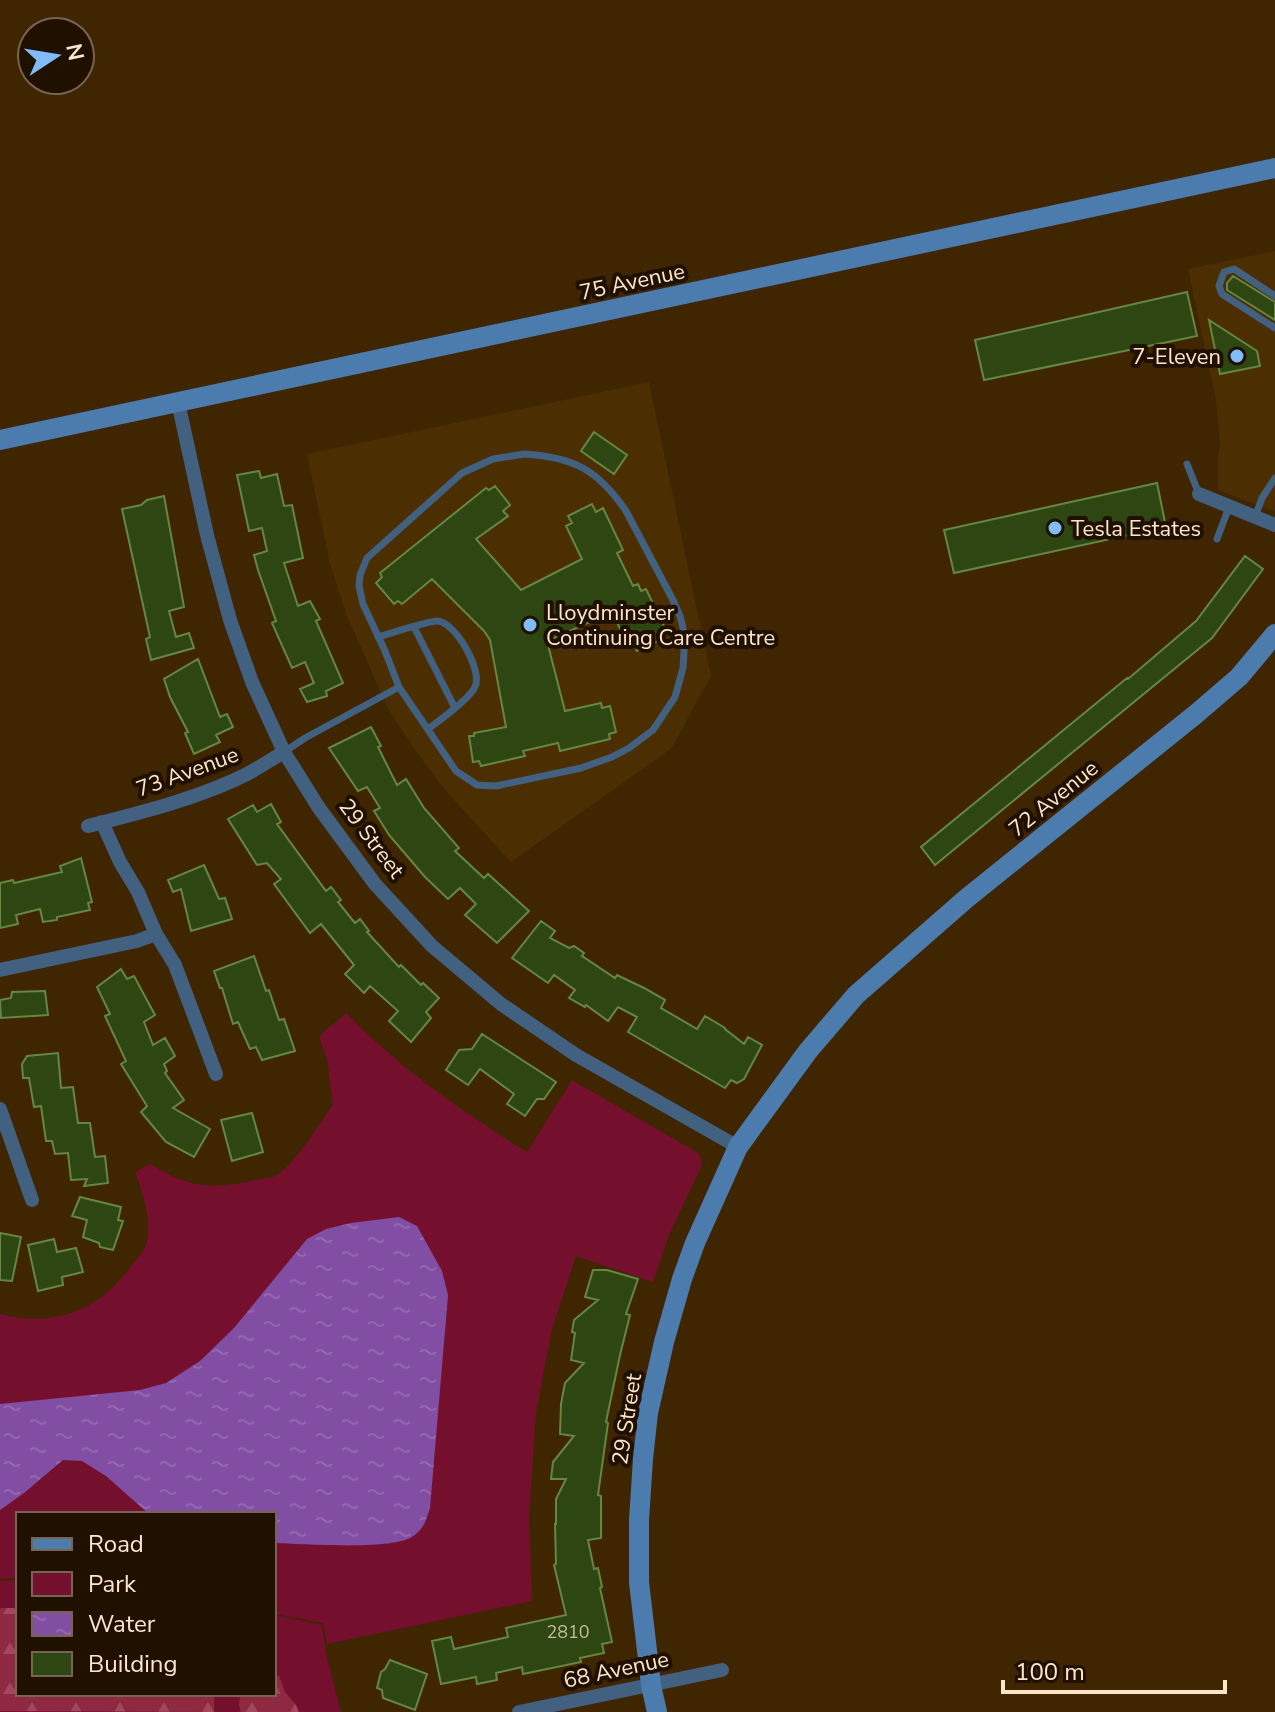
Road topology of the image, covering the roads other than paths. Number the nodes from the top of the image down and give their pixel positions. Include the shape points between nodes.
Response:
1 (1275, 168) edge
2 (1275, 296) edge
3 (1275, 328) edge
4 (178, 402) junction
5 (0, 440) edge
6 (1187, 464) dead end
7 (1275, 478) edge
8 (1199, 494) joint
9 (1229, 507) junction
10 (1255, 517) junction
11 (1275, 525) edge
12 (1217, 539) dead end
13 (414, 627) junction
14 (1275, 634) edge
15 (378, 637) junction
16 (399, 687) junction
17 (455, 708) junction
18 (428, 729) junction
19 (284, 752) junction
20 (156, 934) junction
21 (0, 970) edge
22 (856, 995) joint
23 (216, 1074) dead end
24 (0, 1109) edge
25 (738, 1147) junction
26 (32, 1200) dead end
27 (722, 1670) dead end
28 (651, 1685) junction
29 (519, 1712) edge
30 (657, 1712) edge

1 - 4 street, 75 Avenue
2 - 3 lane via 1234,269 1224,272 1220,281 1222,294
4 - 5 street, 75 Avenue
4 - 19 street, 29 Street via 230,620
6 - 8 lane
7 - 10 lane
8 - 9 street
9 - 10 street
9 - 12 lane
10 - 11 street
13 - 15 lane
13 - 17 lane
13 - 17 lane via 437,620 456,632 467,651 477,674 475,687
14 - 22 street, 72 Avenue via 1239,677
15 - 16 lane
15 - 18 lane via 359,586 363,565 462,473 505,456 556,457 588,470 626,511 684,632 679,684 653,730 612,757 581,768 488,786 456,771
16 - 18 lane
16 - 19 lane
17 - 18 lane
19 - 20 street, 73 Avenue via 207,790 95,824 138,892
19 - 25 street, 29 Street via 375,884 432,946 501,1004 576,1055
20 - 21 street
20 - 23 street, 73 Avenue via 175,965
22 - 25 street, 29 Street
24 - 26 street
25 - 28 street, 29 Street via 682,1279 648,1413 639,1582
27 - 28 street, 68 Avenue
28 - 29 street, 68 Avenue
28 - 30 street, 29 Street

